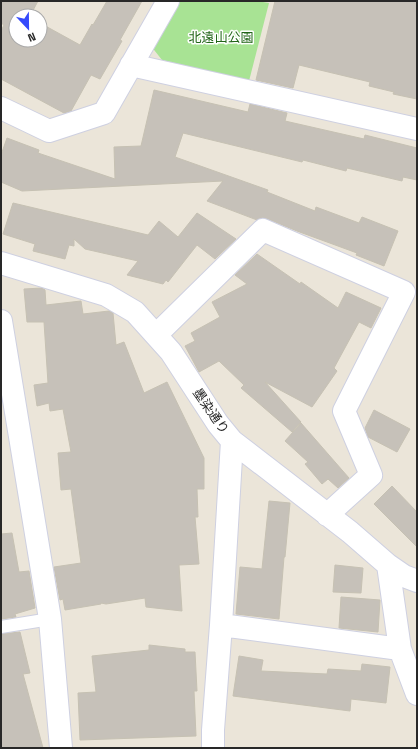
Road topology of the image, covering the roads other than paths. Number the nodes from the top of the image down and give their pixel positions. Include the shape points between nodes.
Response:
1 (168, 1) edge
2 (132, 65) junction
3 (1, 108) edge
4 (417, 129) edge
5 (1, 263) edge
6 (1, 321) edge
7 (156, 335) junction
8 (232, 441) junction
9 (327, 515) junction
10 (388, 565) junction
11 (417, 580) edge
12 (50, 619) junction
13 (221, 626) junction
14 (1, 627) edge
15 (400, 650) junction
16 (417, 694) edge
17 (62, 748) edge
18 (213, 748) edge

1 - 2 street
2 - 3 street via 104,113 49,131
2 - 4 street
5 - 7 street, 墨染通り via 106,295 135,312
6 - 12 street
7 - 8 street, 墨染通り
7 - 9 street via 263,230 404,292 344,411 371,475
8 - 9 street, 墨染通り
8 - 13 street
9 - 10 street, 墨染通り
10 - 11 street, 墨染通り via 404,576
10 - 15 street
12 - 14 lane
12 - 17 street
13 - 15 street
13 - 18 street via 212,730
15 - 16 street

